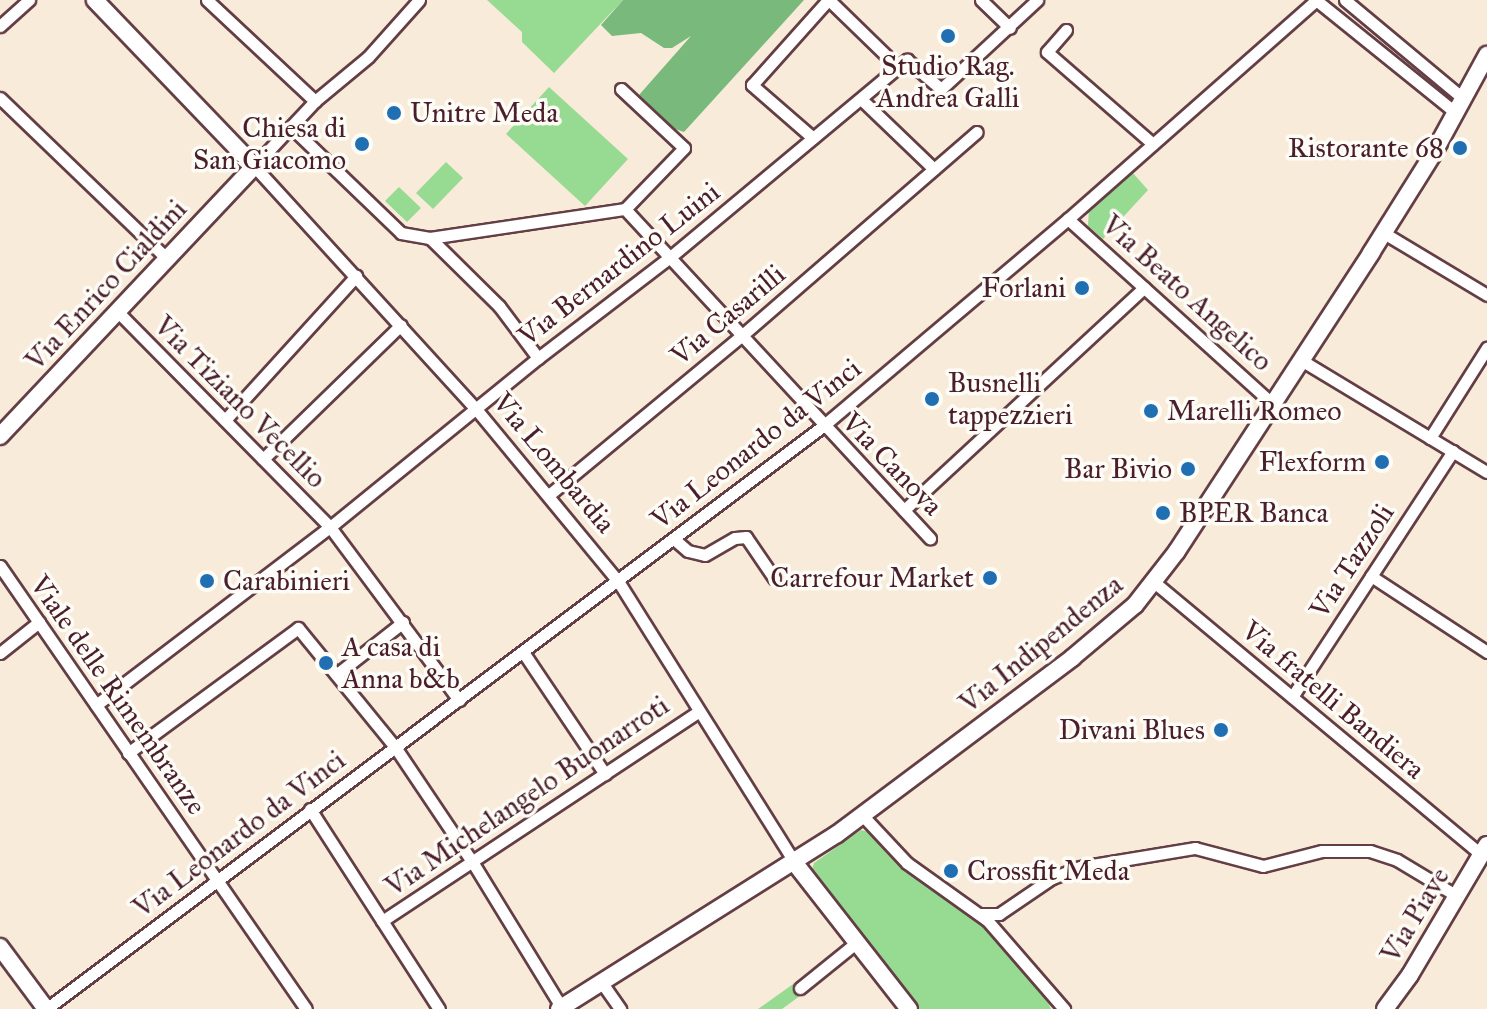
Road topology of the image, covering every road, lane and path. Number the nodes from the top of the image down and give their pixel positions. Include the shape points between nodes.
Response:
1 (29, 0) edge
2 (95, 0) edge
3 (207, 0) edge
4 (419, 0) edge
5 (828, 0) edge
6 (981, 0) edge
7 (1037, 0) edge
8 (1316, 0) edge
9 (1345, 0) edge
10 (0, 26) edge
11 (1010, 28) junction
12 (1066, 30) dead end
13 (1487, 55) edge
14 (898, 67) junction
15 (621, 89) dead end
16 (0, 98) edge
17 (861, 99) junction
18 (315, 101) junction
19 (1460, 106) junction
20 (291, 127) junction
21 (977, 132) dead end
22 (813, 138) junction
23 (1153, 144) junction
24 (254, 166) junction
25 (934, 169) junction
26 (625, 209) junction
27 (1068, 219) junction
28 (1384, 233) junction
29 (430, 238) junction
30 (166, 258) junction
31 (669, 258) junction
32 (356, 276) junction
33 (1144, 288) junction
34 (1487, 295) edge
35 (116, 310) junction
36 (401, 325) junction
37 (740, 337) junction
38 (1487, 348) edge
39 (538, 358) junction
40 (1301, 360) junction
41 (1273, 404) junction
42 (476, 409) junction
43 (225, 420) junction
44 (823, 426) junction
45 (0, 436) edge
46 (1430, 438) junction
47 (1453, 451) junction
48 (263, 459) junction
49 (1487, 472) edge
50 (550, 494) junction
51 (904, 510) junction
52 (330, 527) junction
53 (930, 538) dead end
54 (674, 539) junction
55 (0, 566) edge
56 (1371, 576) junction
57 (774, 578) dead end
58 (618, 581) junction
59 (1154, 582) junction
60 (39, 622) junction
61 (403, 622) junction
62 (523, 652) junction
63 (1487, 652) edge
64 (0, 653) edge
65 (337, 674) junction
66 (1292, 697) junction
67 (459, 700) junction
68 (96, 705) junction
69 (698, 712) junction
70 (395, 747) junction
71 (128, 753) junction
72 (605, 774) junction
73 (310, 809) junction
74 (863, 816) junction
75 (1484, 850) edge
76 (794, 862) junction
77 (473, 863) junction
78 (217, 880) junction
79 (1457, 896) junction
80 (979, 914) junction
81 (382, 921) junction
82 (857, 942) junction
83 (0, 947) edge
84 (602, 983) junction
85 (800, 988) dead end
86 (560, 1008) edge
87 (46, 1009) edge
88 (306, 1009) edge
89 (439, 1009) edge
90 (620, 1009) edge
91 (909, 1009) edge
92 (1064, 1009) edge
93 (1385, 1009) edge

1 - 10 street
2 - 24 street, Via Lombardia
3 - 18 street
4 - 18 street, Via Enrico Cialdini via 368,57
5 - 14 street
5 - 22 street via 752,85
6 - 11 street
7 - 11 street
8 - 19 street
8 - 23 street, Via Leonardo da Vinci
9 - 19 street
11 - 14 street via 941,89 907,60
12 - 23 street via 1047,52
13 - 19 street, Via Indipendenza
14 - 17 street, Via Bernardino Luini
15 - 26 street via 684,148
16 - 30 street
17 - 22 street, Via Bernardino Luini
17 - 25 street
18 - 20 street, Via Enrico Cialdini
19 - 28 street, Via Indipendenza
20 - 24 street, Via Enrico Cialdini
20 - 29 street via 401,233
21 - 25 street, Via Casarilli
22 - 31 street, Via Bernardino Luini
23 - 27 street, Via Leonardo da Vinci
24 - 30 street, Via Enrico Cialdini
24 - 32 street, Via Lombardia
25 - 37 street, Via Casarilli
26 - 29 street
26 - 31 street, Via Canova
27 - 33 street, Via Beato Angelico
27 - 44 street, Via Leonardo da Vinci
28 - 34 street
28 - 40 street, Via Indipendenza
29 - 39 street via 499,306
30 - 35 street, Via Enrico Cialdini
31 - 37 street, Via Canova
31 - 39 street, Via Bernardino Luini
32 - 36 street, Via Lombardia
32 - 43 street
33 - 41 street, Via Beato Angelico
33 - 51 street
35 - 43 street, Via Tiziano Vecellio
35 - 45 street, Via Enrico Cialdini
36 - 42 street, Via Lombardia
36 - 48 street
37 - 44 street, Via Canova
37 - 50 street, Via Casarilli
38 - 46 street
39 - 42 street, Via Bernardino Luini
40 - 41 street, Via Indipendenza
40 - 46 street
41 - 59 street, Via Indipendenza
42 - 50 street, Via Lombardia
42 - 52 street, Via Bernardino Luini
43 - 48 street, Via Tiziano Vecellio
44 - 51 street, Via Canova
44 - 54 street, Via Leonardo da Vinci
46 - 47 street
47 - 49 street
47 - 56 street, Via Tazzoli
48 - 52 street, Via Tiziano Vecellio
50 - 58 street, Via Lombardia
51 - 53 street, Via Canova
52 - 61 street, Via Tiziano Vecellio
52 - 68 street, Via Bernardino Luini
54 - 57 street via 688,551 705,555 746,537
54 - 58 street, Via Leonardo da Vinci
55 - 60 street, Viale delle Rimembranze
56 - 63 street
56 - 66 street, Via Tazzoli
58 - 62 street, Via Leonardo da Vinci
58 - 69 street, Via Lombardia
59 - 66 street, Via fratelli Bandiera
59 - 74 street, Via Indipendenza via 1108,630
60 - 64 street
60 - 68 street, Viale delle Rimembranze
61 - 65 street
61 - 67 street, Via Tiziano Vecellio
62 - 67 street, Via Leonardo da Vinci
62 - 72 street
65 - 70 street
65 - 71 street via 298,628
66 - 75 street, Via fratelli Bandiera
67 - 70 street, Via Leonardo da Vinci
68 - 71 street, Viale delle Rimembranze
69 - 72 street, Via Michelangelo Buonarroti
69 - 76 street, Via Lombardia
70 - 73 street, Via Leonardo da Vinci
70 - 77 street
71 - 78 street, Viale delle Rimembranze
72 - 77 street, Via Michelangelo Buonarroti
73 - 78 street, Via Leonardo da Vinci
73 - 81 street
74 - 76 street, Via Indipendenza
74 - 80 street via 899,857
75 - 79 street, Via Piave
76 - 82 street, Via Lombardia
76 - 84 street, Via Indipendenza
77 - 81 street, Via Michelangelo Buonarroti
77 - 86 street
78 - 87 street, Via Leonardo da Vinci
78 - 88 street, Viale delle Rimembranze
79 - 80 street via 1397,860 1370,851 1322,851 1263,866 1195,848 1080,867 1052,878 999,914
79 - 93 street, Via Piave
80 - 92 street
81 - 89 street
82 - 85 street
82 - 91 street, Via Lombardia
83 - 87 street
84 - 86 street, Via Indipendenza
84 - 90 street

